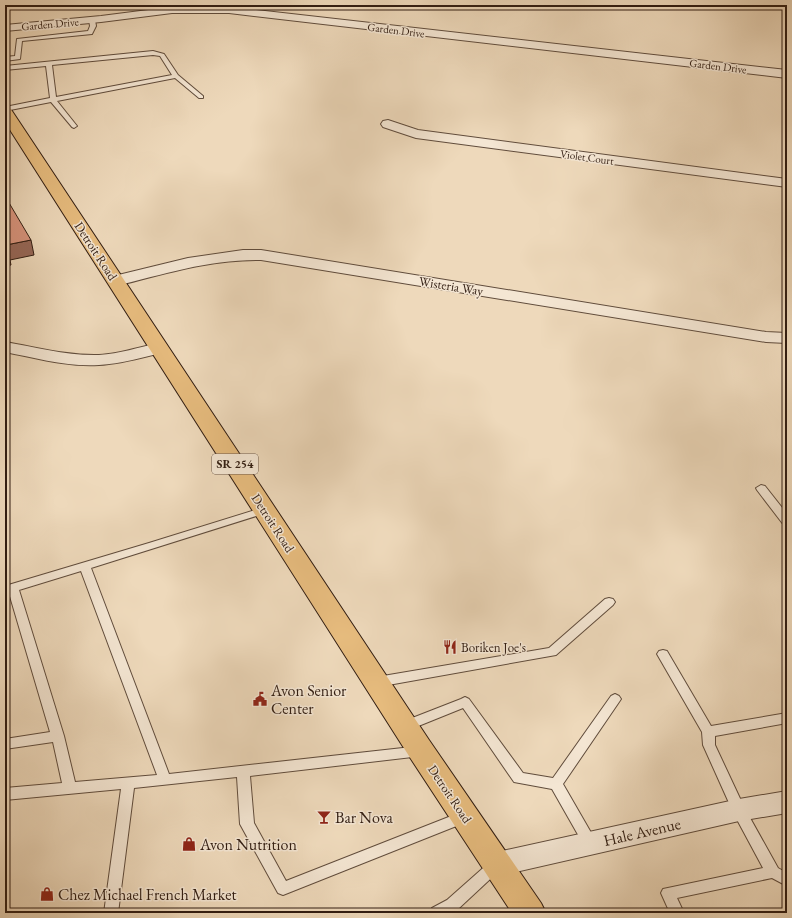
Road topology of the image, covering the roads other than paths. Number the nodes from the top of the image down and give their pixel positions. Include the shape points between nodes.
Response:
1 (176, 8) edge
2 (92, 20) junction
3 (5, 28) edge
4 (5, 59) edge
5 (49, 64) junction
6 (5, 68) edge
7 (787, 74) edge
8 (176, 76) junction
9 (201, 97) dead end
10 (53, 100) junction
11 (5, 110) edge
12 (388, 124) dead end
13 (74, 126) dead end
14 (787, 183) edge
15 (116, 281) junction
16 (787, 338) edge
17 (5, 347) edge
18 (159, 348) junction
19 (761, 488) dead end
20 (265, 510) junction
21 (787, 521) edge
22 (85, 566) junction
23 (9, 589) edge
24 (609, 602) dead end
25 (663, 654) dead end
26 (376, 682) junction
27 (615, 699) dead end
28 (787, 718) edge
29 (406, 726) junction
30 (708, 732) junction
31 (58, 736) junction
32 (5, 744) edge
33 (422, 751) junction
34 (243, 771) junction
35 (164, 780) junction
36 (128, 783) junction
37 (556, 784) junction
38 (70, 788) junction
39 (5, 794) edge
40 (787, 802) edge
41 (739, 810) junction
42 (466, 816) junction
43 (590, 843) junction
44 (498, 864) junction
45 (773, 872) junction
46 (787, 880) edge
47 (111, 913) edge
48 (438, 913) edge
49 (530, 913) edge
50 (677, 913) edge

1 - 2 street, Garden Drive
1 - 7 street, Garden Drive via 228,10
2 - 3 street, Garden Drive
2 - 4 lane via 90,33 19,40 18,58
5 - 6 lane
5 - 8 lane via 153,53 162,55
5 - 10 lane
8 - 9 lane
8 - 10 lane
10 - 11 lane
10 - 13 lane
11 - 15 main road, Detroit Road / SR 254
12 - 14 street, Violet Court via 416,134
15 - 16 street, Wisteria Way via 212,258 233,255 261,256 766,337
15 - 18 main road, Detroit Road / SR 254
17 - 18 street via 90,360 115,358
18 - 20 main road, Detroit Road / SR 254
19 - 21 lane
20 - 22 lane
20 - 26 main road, Detroit Road / SR 254
22 - 23 lane
22 - 35 lane
23 - 31 lane
24 - 26 lane via 552,652
25 - 30 lane
26 - 29 main road, Detroit Road / SR 254
27 - 37 lane
28 - 30 lane
29 - 33 main road, Detroit Road / SR 254
29 - 37 lane via 465,702 519,778
30 - 41 lane via 709,745
31 - 32 lane
31 - 38 lane
33 - 34 lane
33 - 42 main road, Detroit Road / SR 254
34 - 35 lane
34 - 42 lane via 247,824 283,889
35 - 36 lane
36 - 38 lane
36 - 47 lane
37 - 43 lane
38 - 39 lane
40 - 41 street, Hale Avenue
41 - 43 street, Hale Avenue
41 - 45 lane
42 - 44 main road, Detroit Road / SR 254
43 - 44 street, Hale Avenue
44 - 48 lane via 452,905
44 - 49 main road, Detroit Road / SR 254
45 - 46 lane
45 - 50 lane via 668,893

